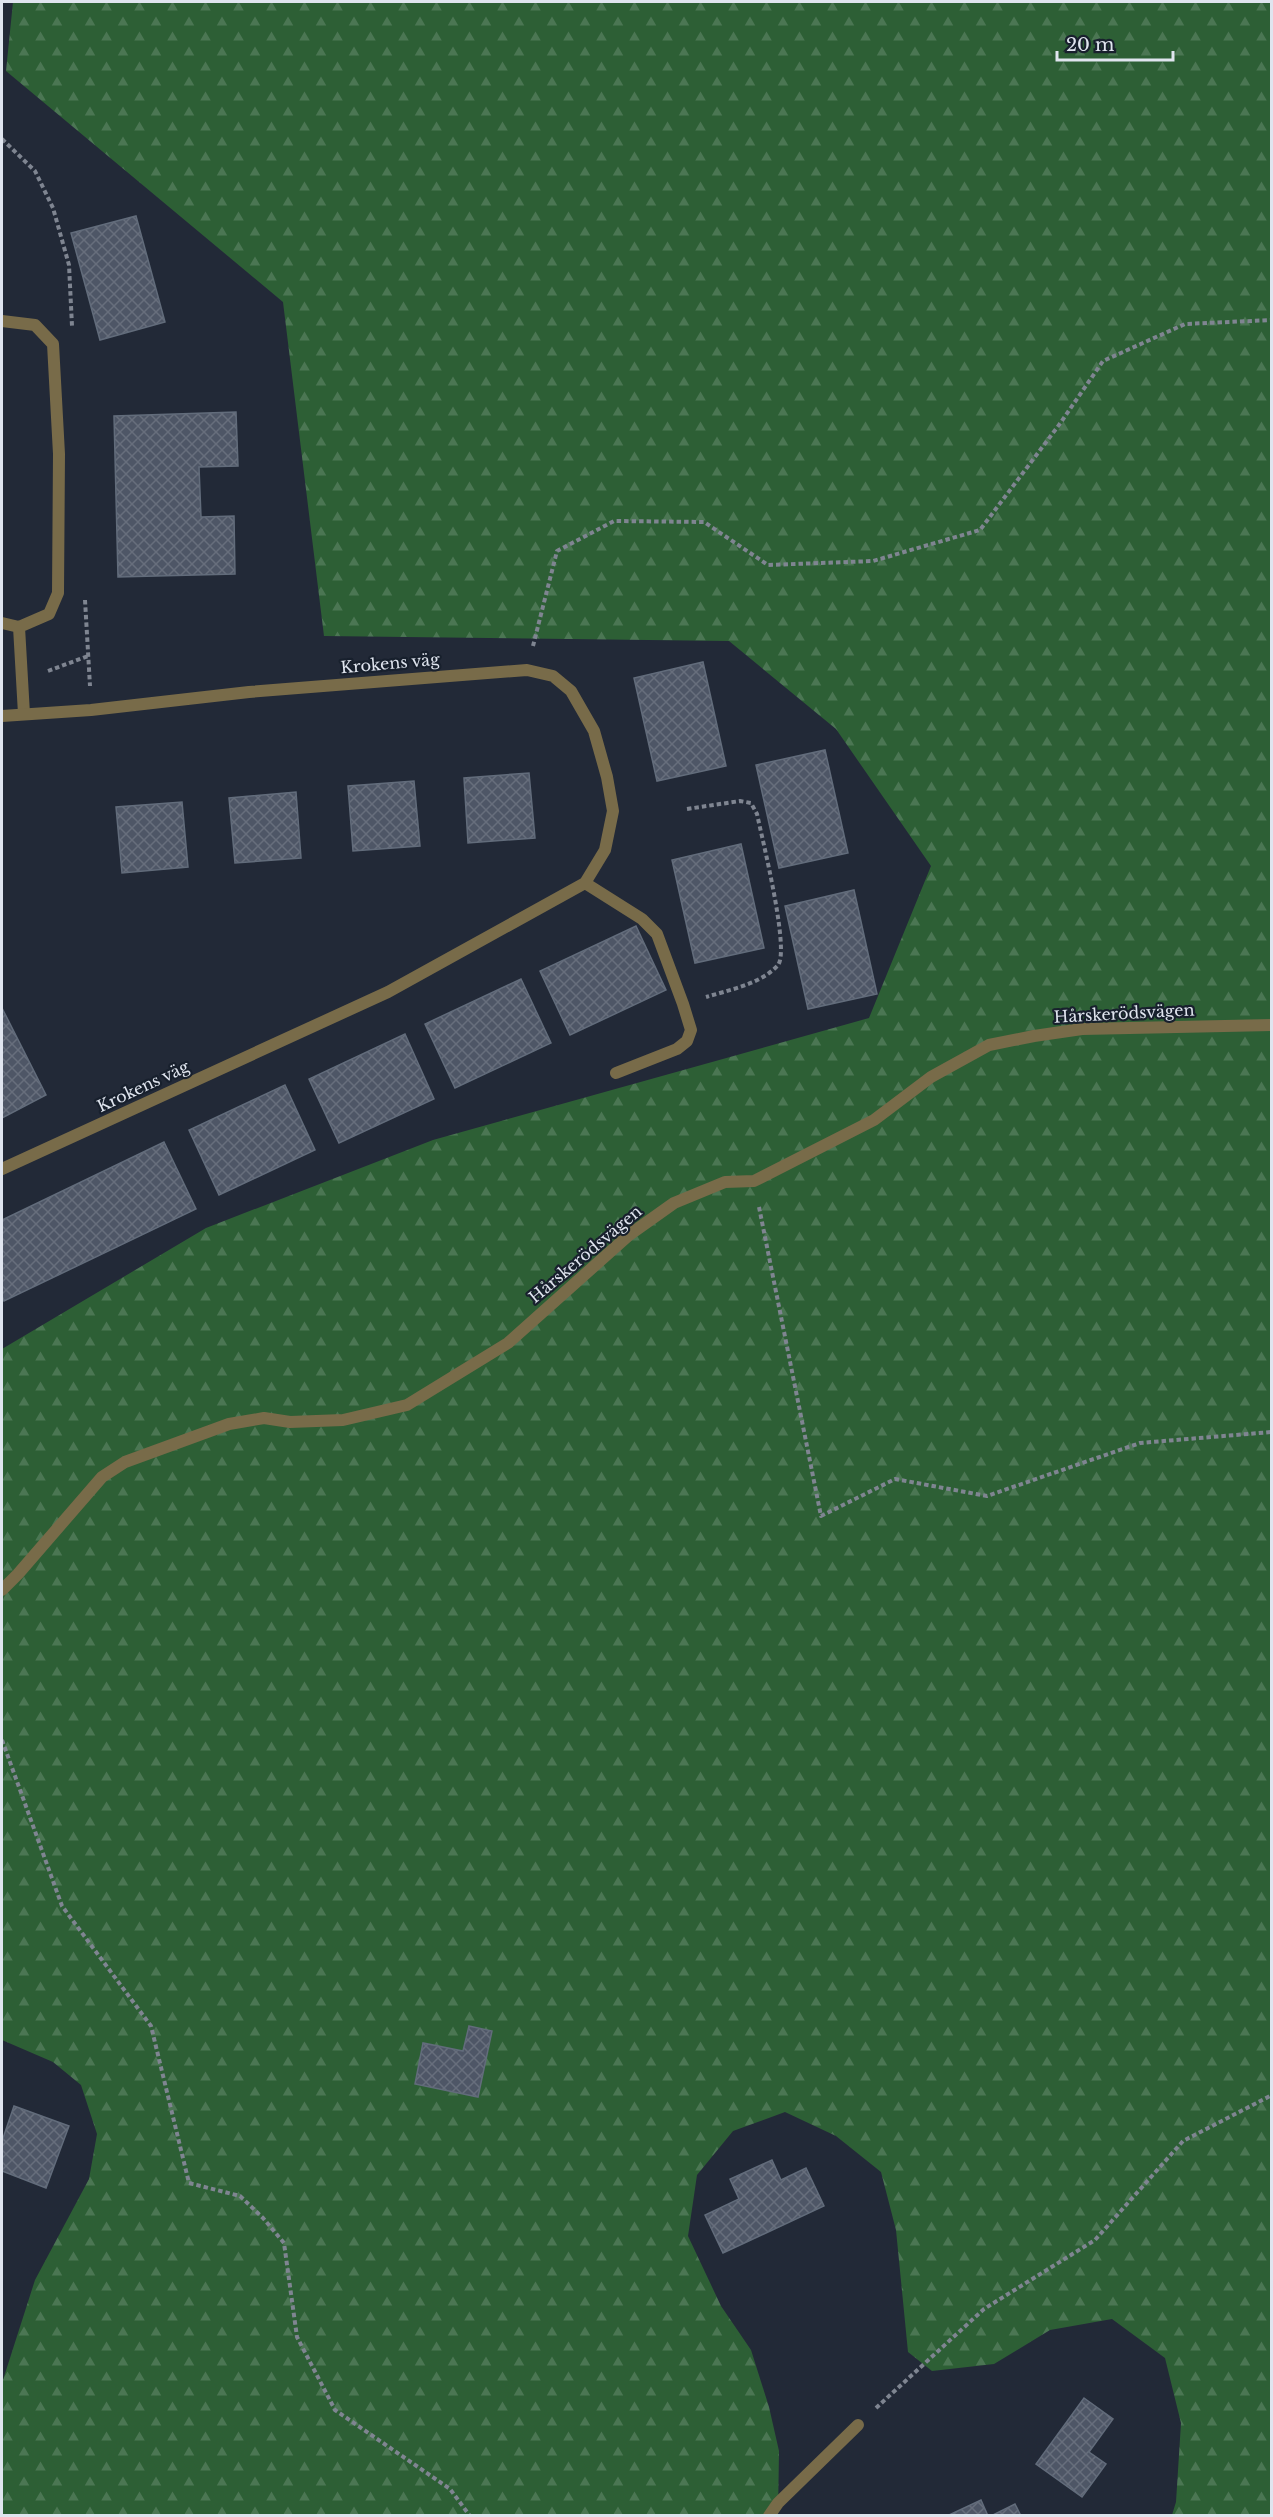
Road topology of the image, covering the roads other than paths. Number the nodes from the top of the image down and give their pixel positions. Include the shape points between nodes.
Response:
1 (2, 321) edge
2 (2, 623) edge
3 (19, 627) junction
4 (24, 714) junction
5 (2, 716) edge
6 (585, 883) junction
7 (1272, 1025) edge
8 (616, 1073) dead end
9 (2, 1169) edge
10 (2, 1590) edge
11 (858, 2425) road end
12 (768, 2516) edge

1 - 3 street via 35,325 53,344 59,443 58,593 48,615
2 - 3 street
3 - 4 street
4 - 5 street, Krokens väg
4 - 6 street, Krokens väg via 527,670 553,676 571,691 594,731 613,811 605,850
6 - 8 street via 642,919 657,934 691,1030 687,1041 677,1049
6 - 9 street, Krokens väg via 388,992
7 - 10 street, Hårskerödsvägen via 1082,1029 989,1045 931,1077 874,1120 754,1181 725,1182 674,1203 628,1235 508,1343 407,1406 343,1420 290,1422 264,1418 229,1424 125,1462 102,1477
11 - 12 street

